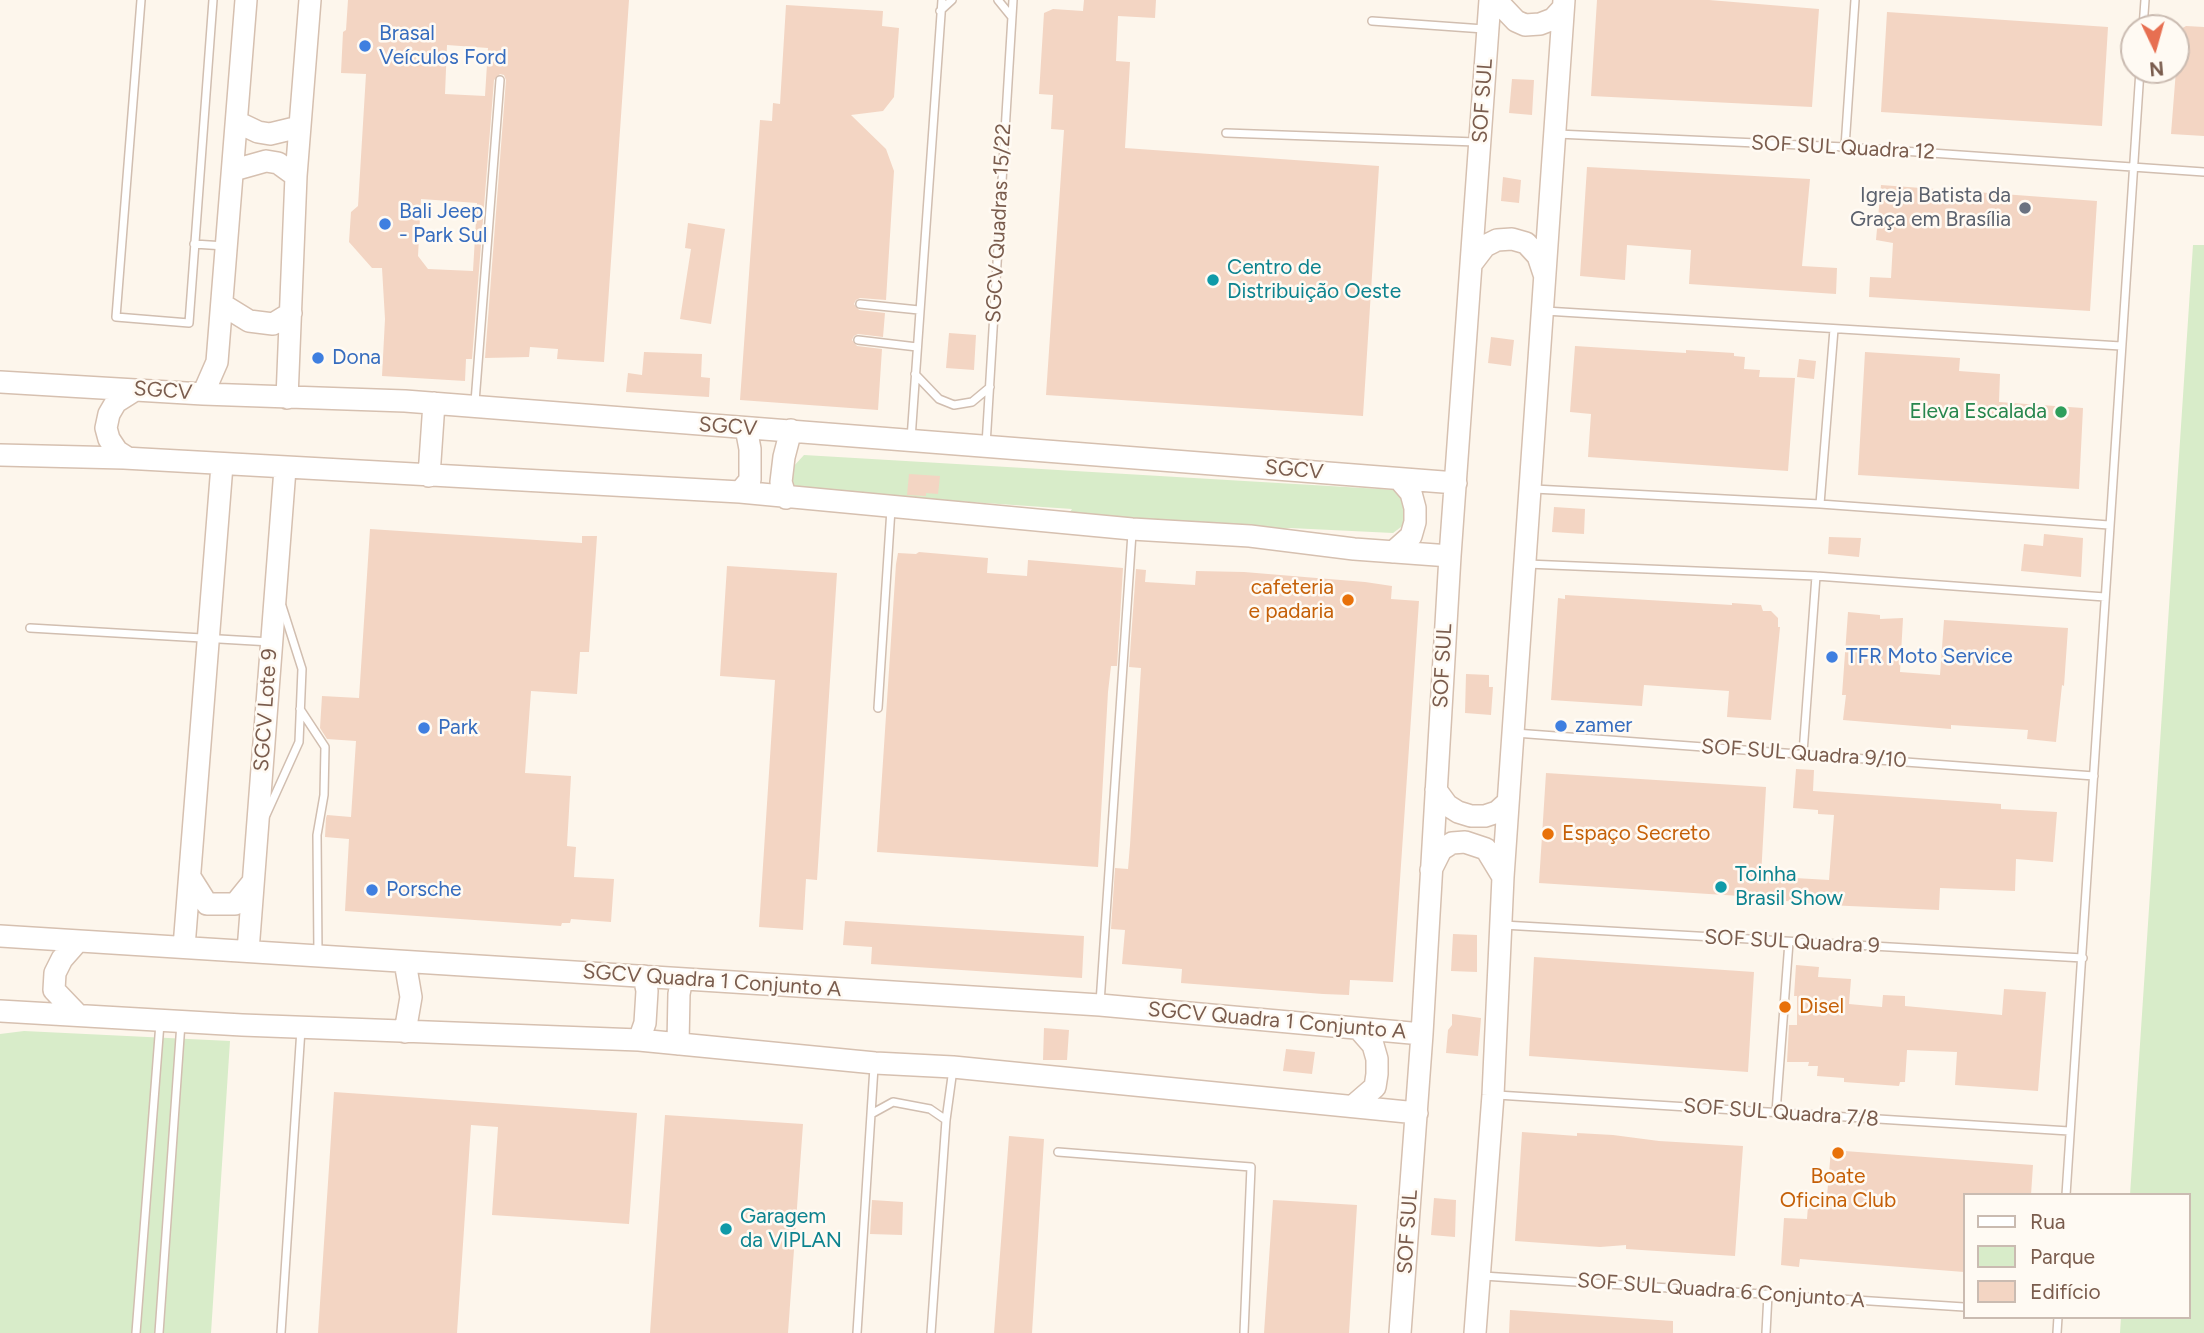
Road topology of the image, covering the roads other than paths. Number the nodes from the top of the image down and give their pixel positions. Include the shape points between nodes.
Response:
1 (141, 0) edge
2 (213, 0) edge
3 (246, 0) edge
4 (310, 0) edge
5 (942, 0) edge
6 (952, 0) edge
7 (998, 0) edge
8 (1013, 0) edge
9 (1490, 0) edge
10 (1496, 0) edge
11 (1855, 0) edge
12 (1563, 4) edge
13 (940, 11) junction
14 (1011, 16) junction
15 (1372, 22) dead end
16 (1488, 29) junction
17 (500, 80) dead end
18 (2139, 84) edge
19 (237, 122) junction
20 (299, 127) junction
21 (1226, 133) dead end
22 (1553, 134) junction
23 (1480, 142) junction
24 (1845, 147) junction
25 (2133, 166) junction
26 (234, 170) junction
27 (2204, 172) edge
28 (296, 176) junction
29 (194, 244) junction
30 (228, 246) junction
31 (1472, 262) junction
32 (1544, 276) junction
33 (860, 304) dead end
34 (223, 305) junction
35 (919, 310) junction
36 (1542, 311) junction
37 (290, 313) junction
38 (1833, 330) junction
39 (858, 341) dead end
40 (2121, 346) junction
41 (917, 347) junction
42 (915, 374) junction
43 (0, 382) edge
44 (990, 387) junction
45 (135, 390) junction
46 (203, 394) junction
47 (287, 398) junction
48 (434, 403) junction
49 (475, 407) junction
50 (746, 428) junction
51 (791, 430) junction
52 (911, 440) junction
53 (986, 446) junction
54 (0, 455) edge
55 (128, 458) junction
56 (222, 465) junction
57 (285, 469) junction
58 (429, 476) junction
59 (1399, 479) junction
60 (1456, 483) junction
61 (1530, 489) junction
62 (740, 492) junction
63 (786, 498) junction
64 (1820, 504) junction
65 (891, 506) junction
66 (2109, 525) junction
67 (1132, 529) junction
68 (1393, 552) junction
69 (1450, 556) junction
70 (1526, 564) junction
71 (1816, 576) junction
72 (275, 586) junction
73 (2105, 597) junction
74 (30, 628) dead end
75 (208, 638) junction
76 (271, 642) junction
77 (878, 708) dead end
78 (300, 709) junction
79 (1514, 733) junction
80 (1803, 753) junction
81 (2094, 776) junction
82 (1436, 790) junction
83 (1508, 802) junction
84 (258, 832) junction
85 (1432, 870) junction
86 (190, 877) junction
87 (1503, 877) junction
88 (252, 883) junction
89 (1500, 925) junction
90 (0, 936) edge
91 (76, 942) junction
92 (1789, 942) junction
93 (184, 947) junction
94 (248, 951) junction
95 (318, 955) junction
96 (2083, 958) junction
97 (405, 962) junction
98 (644, 976) junction
99 (682, 979) junction
100 (1100, 1005) junction
101 (0, 1011) edge
102 (77, 1014) junction
103 (171, 1020) junction
104 (301, 1028) junction
105 (1359, 1029) junction
106 (405, 1032) junction
107 (1422, 1034) junction
108 (639, 1041) junction
109 (678, 1044) junction
110 (875, 1063) junction
111 (953, 1067) junction
112 (1493, 1095) junction
113 (1353, 1106) junction
114 (1776, 1112) junction
115 (873, 1113) junction
116 (1416, 1113) junction
117 (946, 1120) junction
118 (2070, 1131) junction
119 (1058, 1152) dead end
120 (2066, 1193) edge
121 (1478, 1276) junction
122 (1769, 1294) junction
123 (1962, 1307) edge
124 (1401, 1324) edge
125 (1474, 1332) edge
126 (136, 1333) edge
127 (159, 1333) edge
128 (281, 1333) edge
129 (857, 1333) edge
130 (931, 1333) edge
131 (1244, 1333) edge
132 (1415, 1333) edge
133 (1766, 1333) edge

1 - 29 lane via 116,317 189,323
2 - 29 lane
3 - 19 street
4 - 20 street
5 - 13 lane
6 - 13 lane
7 - 14 lane
8 - 14 lane, SGCV Quadras 15/22
9 - 16 street, SOF SUL
10 - 12 street via 1525,25 1553,19
11 - 24 lane
12 - 22 street
13 - 35 lane
14 - 44 lane, SGCV Quadras 15/22
15 - 16 lane
16 - 23 street, SOF SUL
17 - 49 lane
18 - 25 lane
19 - 20 street via 270,134
19 - 26 street
20 - 28 street
21 - 23 lane
22 - 24 lane, SOF SUL Quadra 12
22 - 32 street
23 - 31 street, SOF SUL
24 - 25 lane, SOF SUL Quadra 12
25 - 27 lane, SOF SUL Quadra 12
25 - 40 lane
26 - 28 street via 267,161
26 - 30 street
28 - 37 street
29 - 30 lane
30 - 34 street
31 - 32 street via 1485,246 1512,239 1526,243 1538,256
31 - 60 street, SOF SUL
32 - 36 street
33 - 35 lane
34 - 37 street via 249,321 273,324
34 - 46 street via 218,362
35 - 41 lane
36 - 38 lane
36 - 61 street
37 - 47 street
38 - 40 lane
38 - 64 lane
39 - 41 lane
40 - 66 lane
41 - 42 lane
42 - 44 lane via 939,399 954,405 972,402
42 - 52 lane
43 - 45 street, SGCV
44 - 53 lane, SGCV Quadras 15/22
45 - 46 street, SGCV
45 - 55 street via 116,402 107,428 117,452
46 - 47 street, SGCV
47 - 48 street, SGCV
48 - 49 street, SGCV
48 - 58 street
49 - 50 street, SGCV
50 - 51 street, SGCV
50 - 62 street via 750,480
51 - 52 street, SGCV
51 - 63 street via 781,482
52 - 53 street, SGCV
53 - 59 street, SGCV
54 - 55 street
55 - 56 street
56 - 57 street
56 - 75 street
57 - 58 street
57 - 72 street, SGCV Lote 9
58 - 62 street
59 - 60 street, SGCV
59 - 68 street via 1411,494 1415,522 1411,536
60 - 69 street, SOF SUL
61 - 64 lane
61 - 70 street
62 - 63 street
63 - 65 street
64 - 66 lane
65 - 67 street
65 - 77 lane
66 - 73 lane
67 - 68 street
67 - 100 lane
68 - 69 street
69 - 82 street, SOF SUL
70 - 71 lane
70 - 79 street
71 - 73 lane
71 - 80 lane
72 - 76 street, SGCV Lote 9
72 - 78 lane via 302,669
73 - 81 lane
74 - 75 lane
75 - 76 lane
75 - 86 street
76 - 84 street, SGCV Lote 9
78 - 84 lane via 299,742
78 - 95 lane via 325,747 317,835
79 - 80 lane, SOF SUL Quadra 9/10
79 - 83 street
80 - 81 lane, SOF SUL Quadra 9/10
81 - 96 lane
82 - 83 street via 1447,805 1471,816 1497,812
82 - 85 street, SOF SUL
83 - 87 street
84 - 88 street, SGCV Lote 9
85 - 87 street via 1441,850 1465,842 1486,849
85 - 107 street, SOF SUL
86 - 88 street via 207,904 235,904
86 - 93 street
87 - 89 street
88 - 94 street, SGCV Lote 9
89 - 92 lane, SOF SUL Quadra 9
89 - 112 street
90 - 91 street, SGCV Quadra 1 Conjunto A
91 - 93 street, SGCV Quadra 1 Conjunto A
91 - 102 street via 55,973 54,990
92 - 96 lane, SOF SUL Quadra 9
92 - 114 lane
93 - 94 street, SGCV Quadra 1 Conjunto A
94 - 95 street, SGCV Quadra 1 Conjunto A
95 - 97 street, SGCV Quadra 1 Conjunto A
96 - 118 lane
97 - 98 street, SGCV Quadra 1 Conjunto A
97 - 106 street via 411,997
98 - 99 street, SGCV Quadra 1 Conjunto A
98 - 108 street via 645,1023
99 - 100 street, SGCV Quadra 1 Conjunto A
99 - 109 street
100 - 105 street, SGCV Quadra 1 Conjunto A
101 - 102 street
102 - 103 street
103 - 104 street
103 - 126 lane
103 - 127 lane
104 - 106 street
104 - 128 lane
105 - 107 street, SGCV Quadra 1 Conjunto A
105 - 113 street via 1373,1045 1377,1074 1375,1087
106 - 108 street
107 - 116 street, SOF SUL
108 - 109 street
109 - 110 street
110 - 111 street
110 - 115 lane
111 - 113 street
111 - 117 lane
112 - 114 lane, SOF SUL Quadra 7/8
112 - 121 street
113 - 116 street
114 - 118 lane, SOF SUL Quadra 7/8
115 - 117 lane via 893,1102 930,1109
115 - 129 lane
116 - 124 street, SOF SUL
117 - 130 lane
118 - 120 lane
119 - 131 lane via 1251,1167
121 - 122 lane, SOF SUL Quadra 6 Conjunto A
121 - 125 street
122 - 123 lane, SOF SUL Quadra 6 Conjunto A
122 - 133 lane
124 - 132 street

